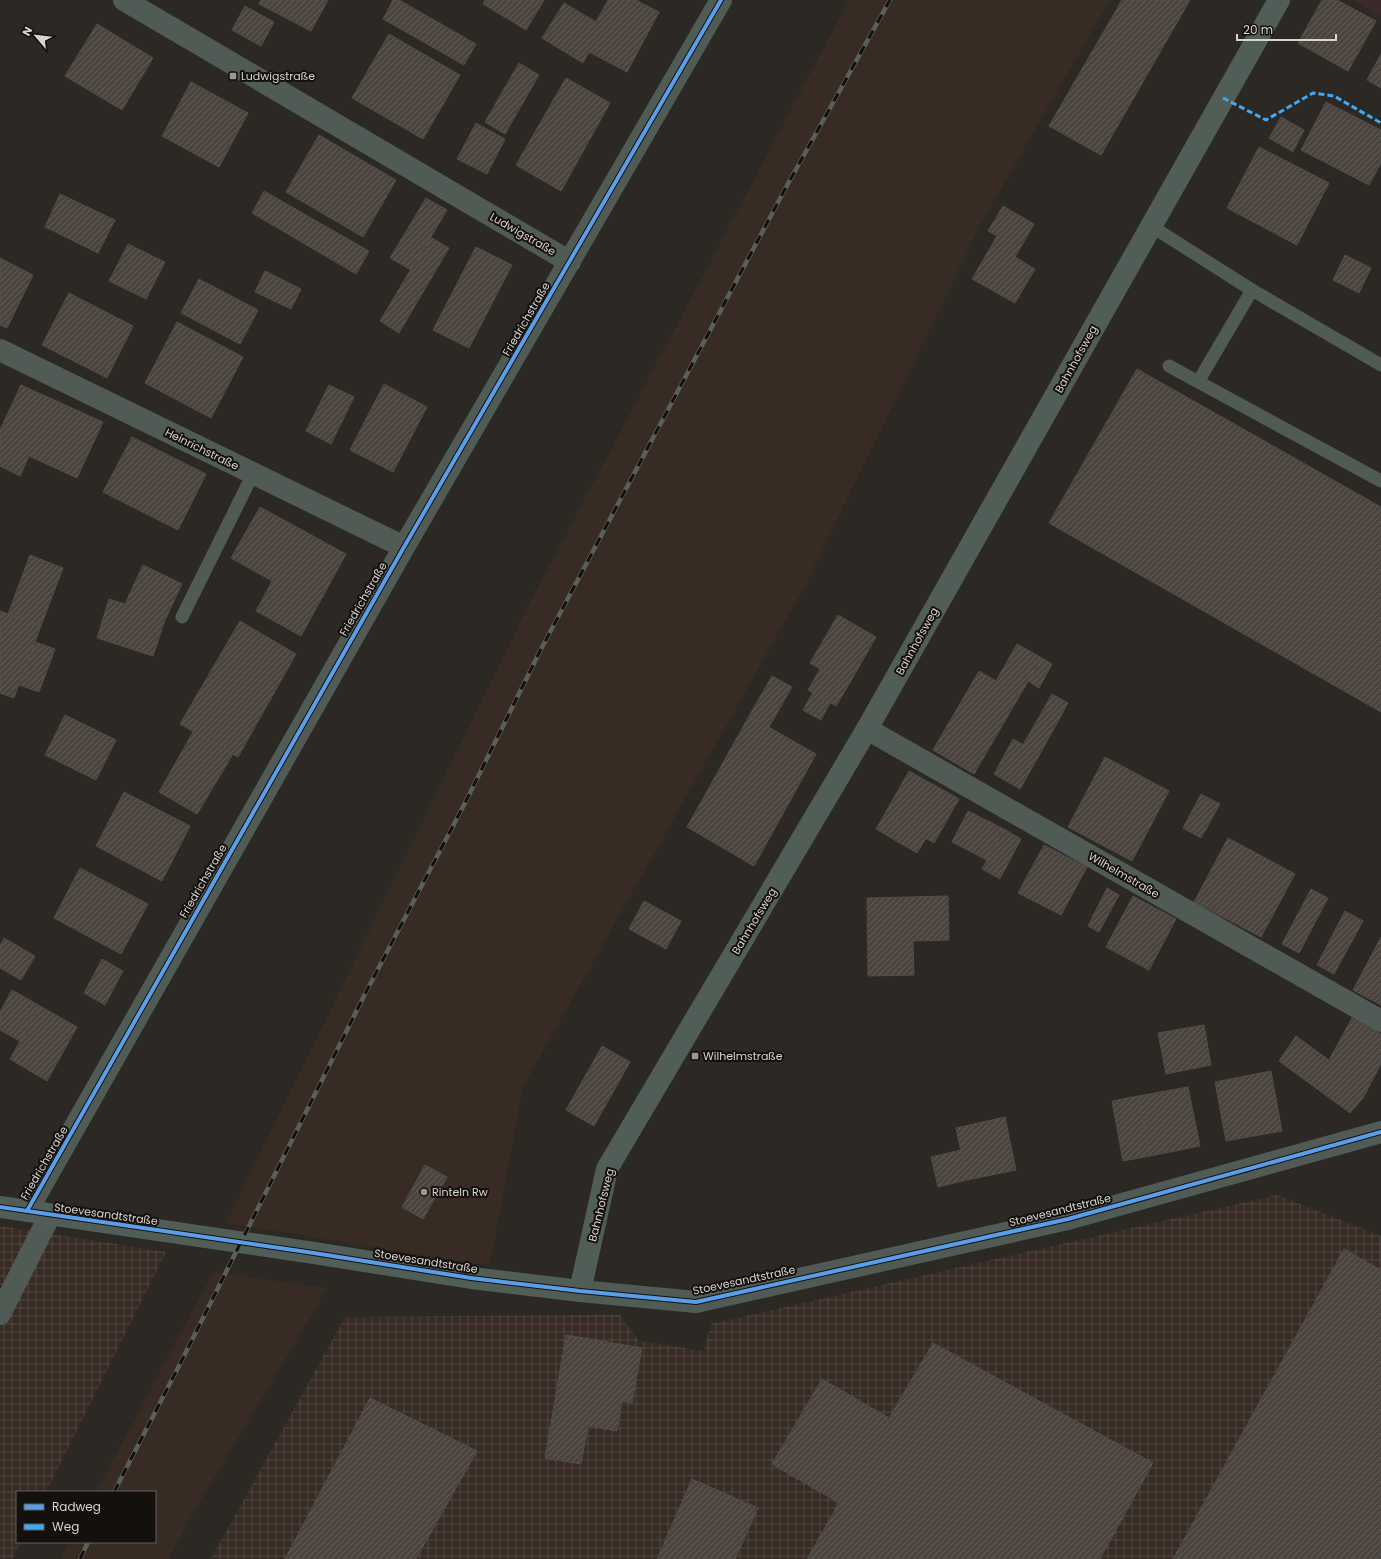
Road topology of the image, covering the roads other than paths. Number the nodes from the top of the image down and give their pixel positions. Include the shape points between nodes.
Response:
1 (124, 0) edge
2 (721, 0) edge
3 (1278, 0) edge
4 (1151, 226) junction
5 (570, 262) junction
6 (1252, 290) junction
7 (0, 350) edge
8 (1381, 365) edge
9 (1169, 366) dead end
10 (1198, 382) junction
11 (253, 474) junction
12 (1381, 481) edge
13 (404, 547) junction
14 (182, 617) dead end
15 (867, 729) junction
16 (1381, 1021) edge
17 (1381, 1132) edge
18 (0, 1207) edge
19 (27, 1211) junction
20 (50, 1215) junction
21 (580, 1291) junction
22 (0, 1314) edge

1 - 5 street, Ludwigstraße
2 - 5 street, Friedrichstraße
3 - 4 street, Bahnhofsweg
4 - 6 lane
4 - 15 street, Bahnhofsweg
5 - 13 street, Friedrichstraße
6 - 8 lane
6 - 10 lane
7 - 11 street, Heinrichstraße
9 - 10 lane
10 - 12 lane
11 - 13 street, Heinrichstraße
11 - 14 lane
13 - 19 street, Friedrichstraße
15 - 16 street, Wilhelmstraße
15 - 21 street, Bahnhofsweg via 607,1170
17 - 21 street, Stoevesandtstraße via 1068,1218 696,1302
18 - 19 street, Stoevesandtstraße
19 - 20 street, Stoevesandtstraße
20 - 21 street, Stoevesandtstraße via 471,1278
20 - 22 street

